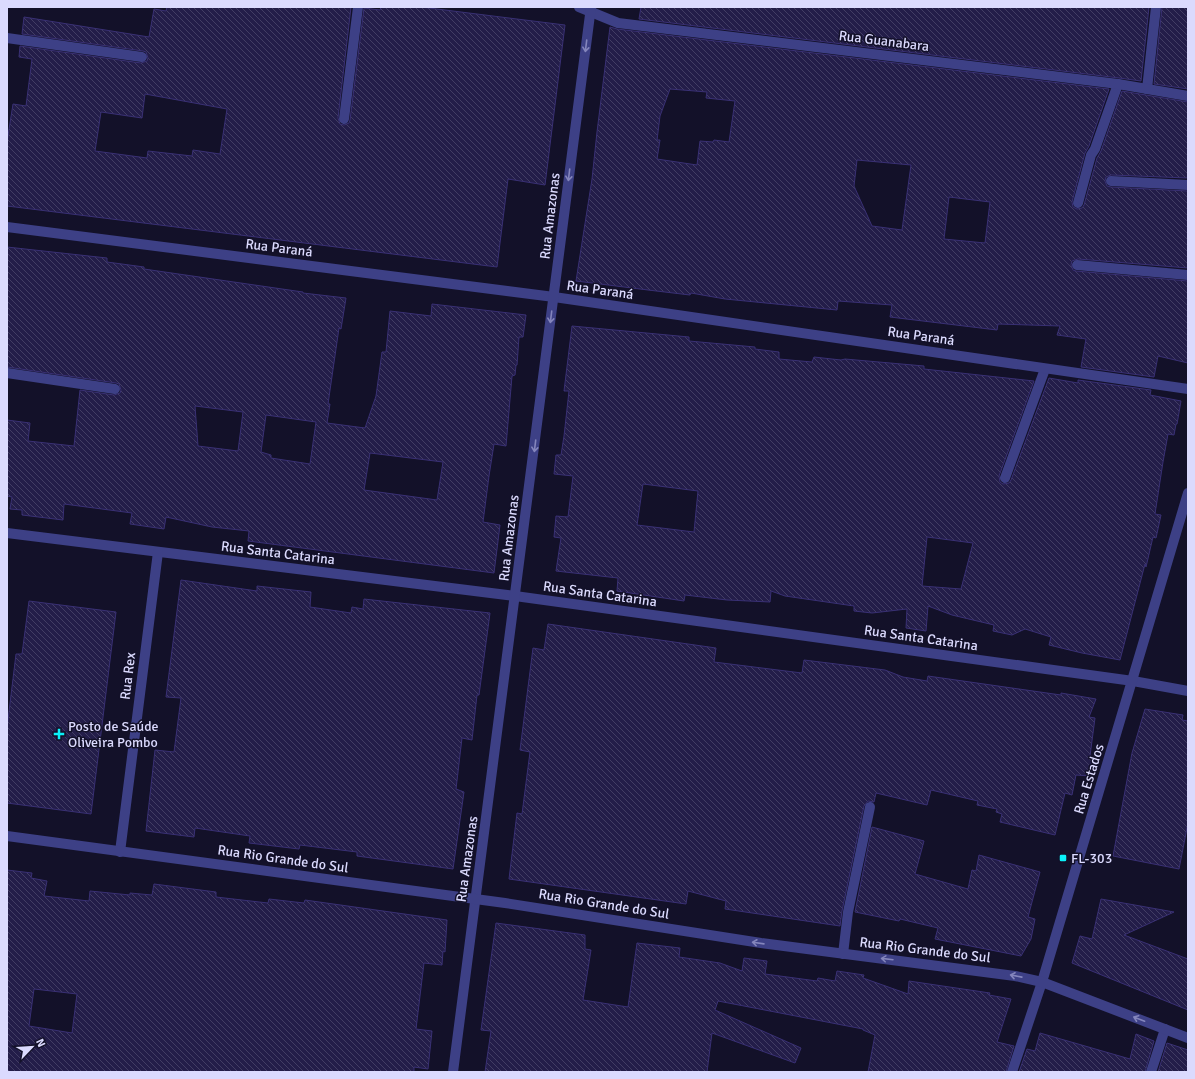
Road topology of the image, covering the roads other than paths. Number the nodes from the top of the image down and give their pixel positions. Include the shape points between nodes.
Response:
1 (358, 7) edge
2 (579, 7) edge
3 (1156, 7) edge
4 (591, 10) edge
5 (7, 38) edge
6 (142, 57) dead end
7 (1118, 84) junction
8 (1147, 89) junction
9 (1188, 96) edge
10 (344, 120) dead end
11 (1111, 181) dead end
12 (1188, 185) edge
13 (1078, 203) dead end
14 (7, 227) edge
15 (1077, 265) dead end
16 (1188, 275) edge
17 (554, 297) junction
18 (1045, 369) junction
19 (7, 373) edge
20 (115, 389) dead end
21 (1188, 389) edge
22 (1005, 478) dead end
23 (1188, 493) edge
24 (7, 533) edge
25 (158, 552) junction
26 (515, 596) junction
27 (1132, 681) junction
28 (1188, 692) edge
29 (870, 807) dead end
30 (7, 836) edge
31 (120, 852) junction
32 (476, 899) junction
33 (843, 954) junction
34 (1042, 982) junction
35 (1165, 1029) junction
36 (1188, 1038) edge
37 (453, 1072) edge
38 (1012, 1072) edge
39 (1151, 1072) edge

1 - 10 street
2 - 4 street, Rua Guanabara
3 - 8 street
4 - 7 street, Rua Guanabara via 618,23
4 -> 17 street, Rua Amazonas
5 - 6 street
7 - 8 street, Rua Guanabara
7 - 13 street via 1091,155
8 - 9 street, Rua Guanabara
11 - 12 street
14 - 17 street, Rua Paraná
15 - 16 street
17 - 18 street, Rua Paraná
17 -> 26 street, Rua Amazonas
18 - 21 street, Rua Paraná
18 - 22 street
19 - 20 street
23 - 27 street, Rua Estados
24 - 25 street, Rua Santa Catarina
25 - 26 street, Rua Santa Catarina
25 - 31 street, Rua Rex
26 - 27 street, Rua Santa Catarina
26 - 32 street, Rua Amazonas
27 - 28 street, Rua Santa Catarina
27 - 34 street, Rua Estados
29 - 33 street via 848,912
30 - 31 street, Rua Rio Grande do Sul
31 - 32 street, Rua Rio Grande do Sul
33 -> 32 street, Rua Rio Grande do Sul via 761,944
32 - 37 street, Rua Amazonas
34 -> 33 street, Rua Rio Grande do Sul via 1015,976
35 -> 34 street, Rua Rio Grande do Sul
34 - 38 street, Rua Estados
35 - 36 street, Rua Rio Grande do Sul
35 - 39 street

